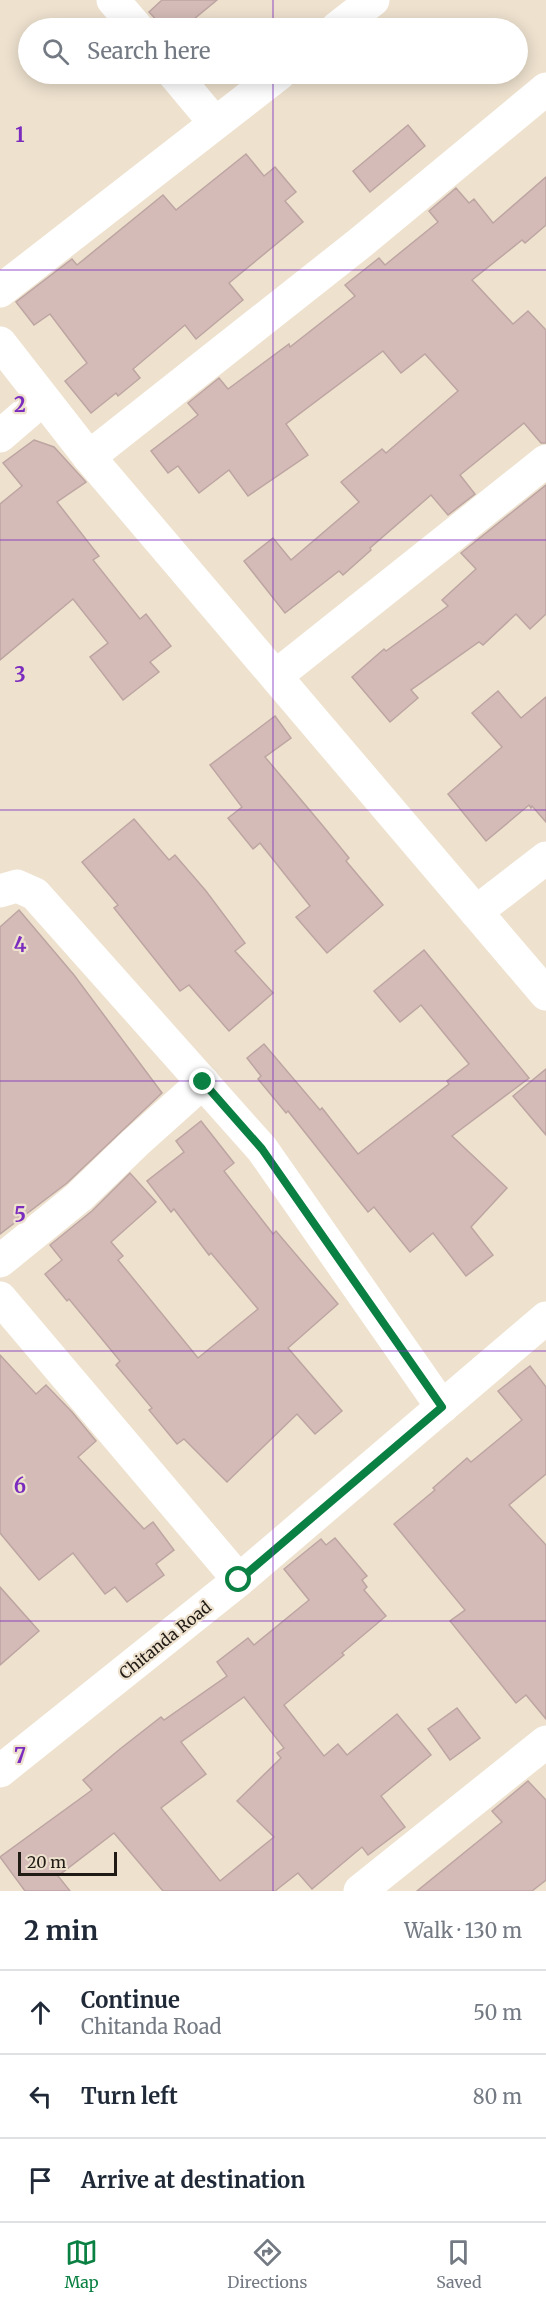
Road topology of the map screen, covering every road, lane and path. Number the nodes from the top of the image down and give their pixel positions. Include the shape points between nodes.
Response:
1 (113, 0) edge
2 (373, 0) edge
3 (128, 18) edge
4 (350, 18) edge
5 (182, 84) edge
6 (266, 84) edge
7 (546, 89) edge
8 (215, 123) junction
9 (0, 291) edge
10 (0, 343) edge
11 (43, 399) junction
12 (0, 436) edge
13 (89, 457) junction
14 (546, 461) edge
15 (276, 675) junction
16 (546, 858) edge
17 (0, 891) edge
18 (476, 912) junction
19 (546, 994) edge
20 (203, 1082) junction
21 (0, 1261) edge
22 (0, 1298) edge
23 (546, 1318) edge
24 (442, 1407) junction
25 (239, 1580) junction
26 (546, 1742) edge
27 (3, 1762) edge
28 (360, 1891) edge

1 - 3 street
2 - 4 street
5 - 8 street
6 - 8 street
7 - 13 street via 360,243
8 - 9 street
10 - 11 street
11 - 12 street
11 - 13 street
13 - 15 street
14 - 15 street
15 - 18 street
16 - 18 street
17 - 20 street via 17,886 35,894
18 - 19 street
20 - 21 street via 80,1197
20 - 24 street via 262,1149
22 - 25 street
23 - 24 street, Chitanda Road
24 - 25 street, Chitanda Road
25 - 27 street, Chitanda Road
26 - 28 street

